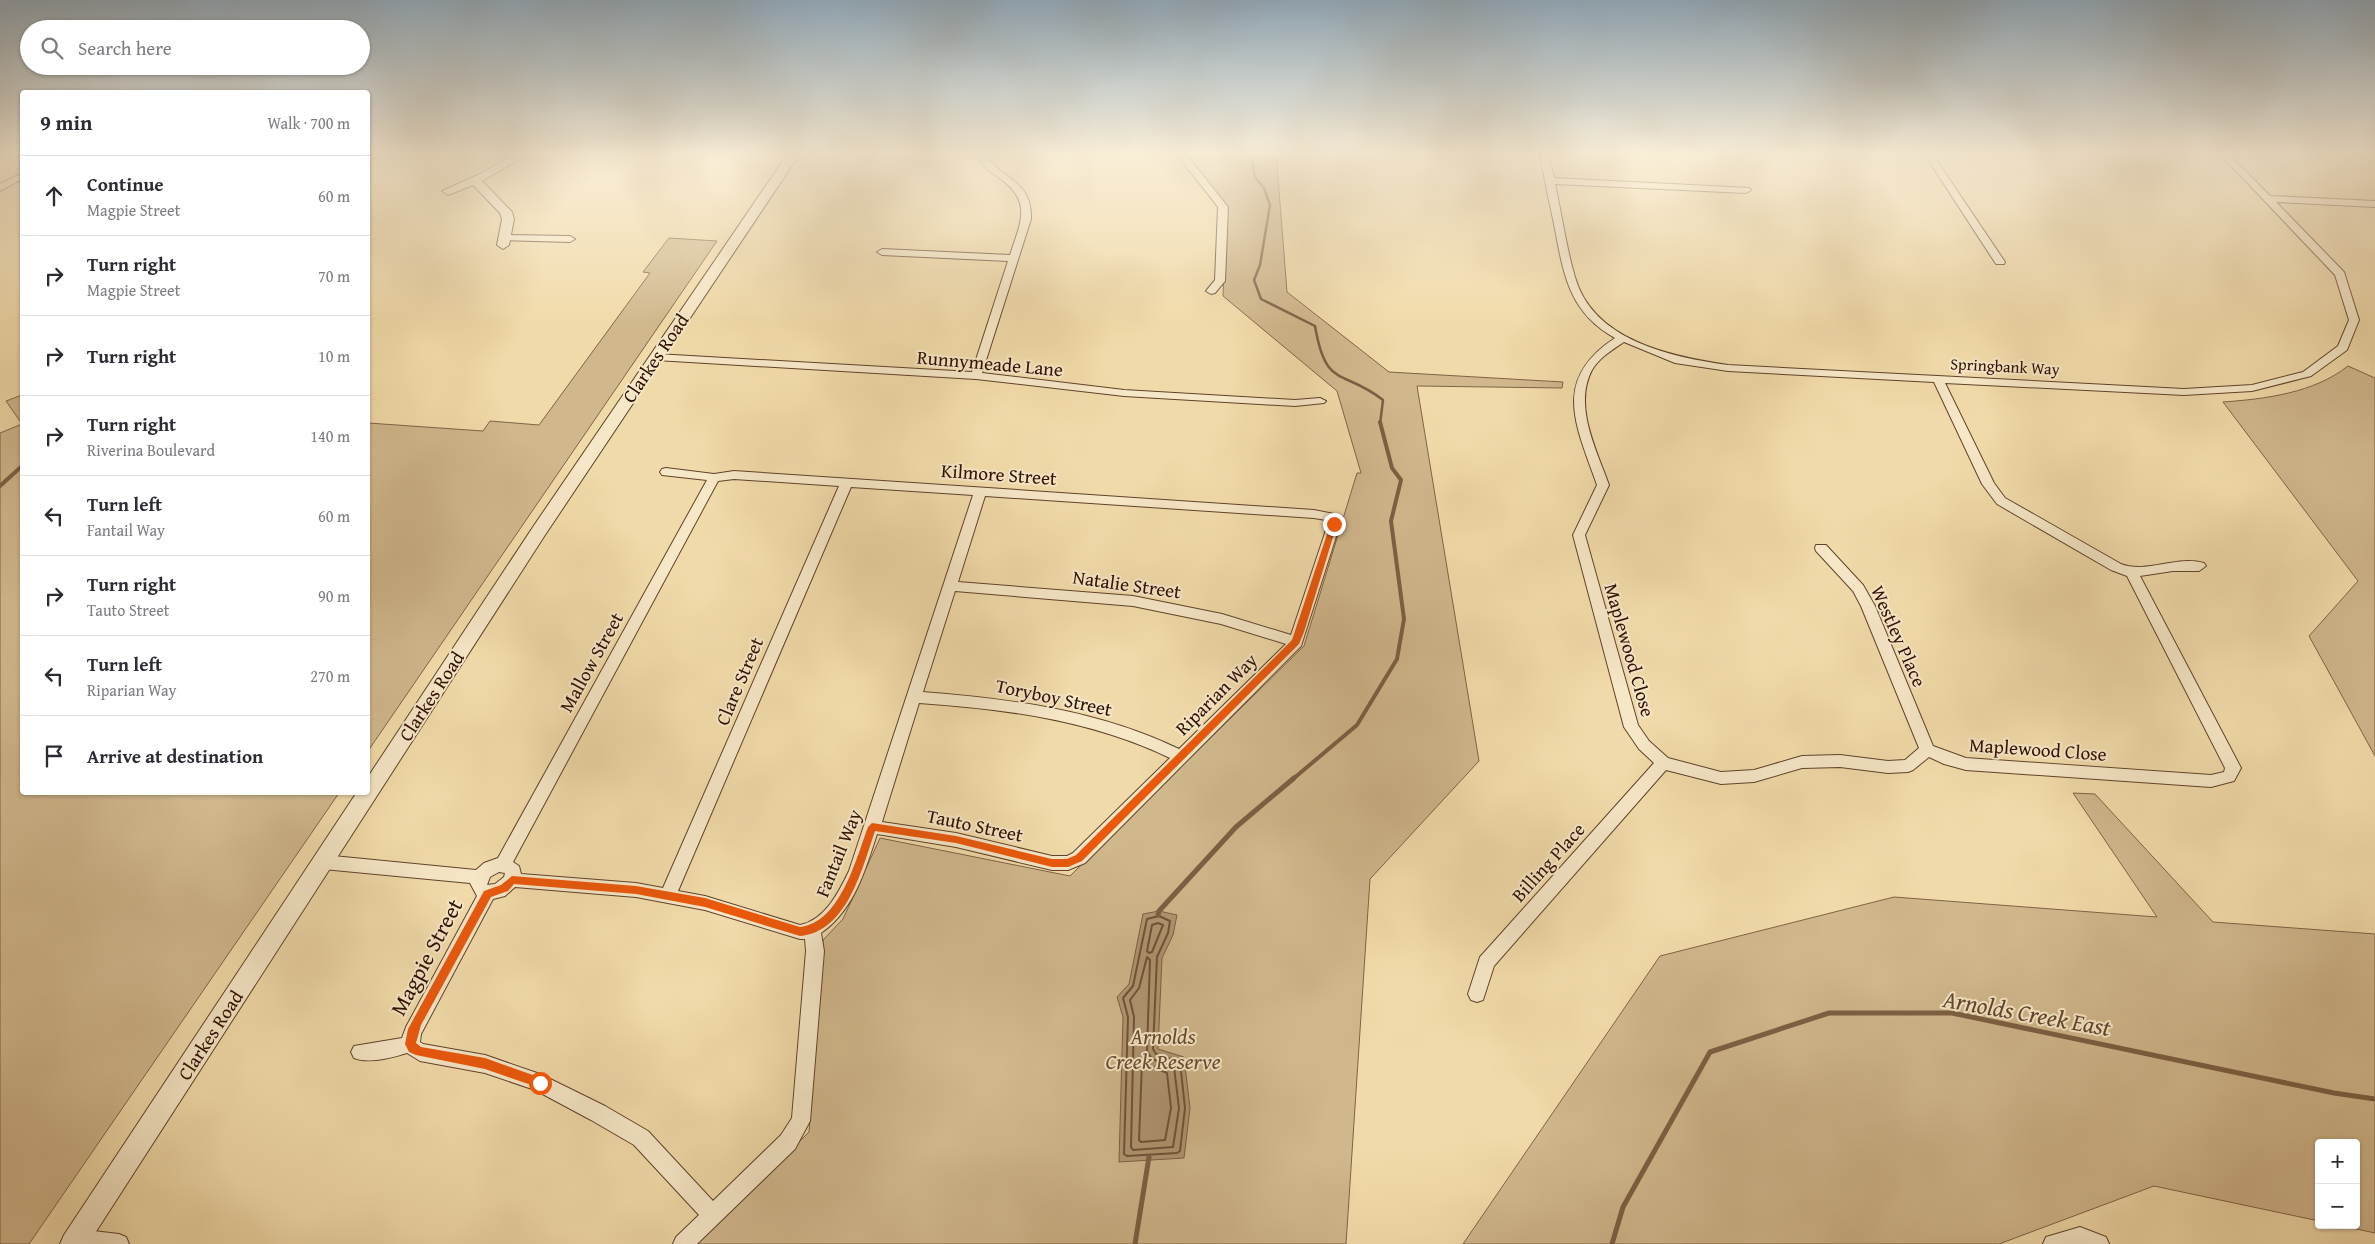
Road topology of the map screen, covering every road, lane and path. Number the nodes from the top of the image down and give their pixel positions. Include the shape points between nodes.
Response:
1 (504, 210) edge
2 (756, 210) edge
3 (1026, 210) edge
4 (1223, 210) edge
5 (1556, 210) edge
6 (1966, 210) edge
7 (2279, 210) edge
8 (570, 239) dead end
9 (504, 242) joint
10 (882, 252) dead end
11 (1013, 258) junction
12 (2000, 262) dead end
13 (1211, 291) dead end
14 (1623, 338) junction
15 (656, 357) junction
16 (976, 376) junction
17 (1938, 379) junction
18 (1320, 401) dead end
19 (666, 472) dead end
20 (714, 478) junction
21 (846, 483) junction
22 (980, 492) junction
23 (1330, 517) joint
24 (1821, 548) dead end
25 (2199, 566) dead end
26 (2132, 573) junction
27 (950, 586) junction
28 (1296, 642) junction
29 (914, 697) junction
30 (1927, 750) junction
31 (1182, 756) junction
32 (1663, 763) junction
33 (370, 788) edge
34 (366, 795) edge
35 (872, 827) junction
36 (322, 862) junction
37 (1068, 863) joint
38 (503, 865) junction
39 (512, 880) junction
40 (483, 886) junction
41 (668, 896) junction
42 (812, 930) junction
43 (1478, 994) dead end
44 (410, 1044) junction
45 (360, 1052) dead end
46 (713, 1215) junction
47 (75, 1242) edge
48 (118, 1244) edge
49 (683, 1244) edge
50 (2053, 1244) edge
51 (2099, 1244) edge

1 - 9 street via 508,220
2 - 15 street, Clarkes Road
3 - 11 street via 1026,220
4 - 13 street via 1220,281
5 - 14 street, Springbank Way via 1570,280 1584,306 1601,326
6 - 12 street
7 - 17 street, Springbank Way via 2340,274 2354,320 2343,348 2307,374 2252,388 2184,392
8 - 9 street
10 - 11 street
11 - 16 street
14 - 17 street, Springbank Way via 1679,361 1728,368
14 - 32 street, Maplewood Close via 1605,347 1588,364 1582,381 1581,421 1603,485 1579,535 1631,727
15 - 16 street, Runnymeade Lane
15 - 33 street, Clarkes Road
16 - 18 street, Runnymeade Lane via 1124,393 1295,403
17 - 26 street via 1988,484 2001,501 2116,568
19 - 20 street, Kilmore Street
20 - 21 street, Kilmore Street via 734,475
20 - 38 street, Mallow Street
21 - 22 street, Kilmore Street
21 - 41 street, Clare Street
22 - 23 street, Kilmore Street
22 - 27 street, Fantail Way
23 - 28 street, Riparian Way via 1333,530
24 - 30 street, Westley Place via 1858,588 1868,606
25 - 26 street via 2173,566
26 - 30 street, Maplewood Close via 2233,768 2229,777 2210,780 1966,764
27 - 28 street, Natalie Street via 1133,601 1222,619
27 - 29 street, Fantail Way
28 - 31 street, Riparian Way
29 - 31 street, Toryboy Street via 1011,706 1054,714 1156,742
29 - 35 street, Fantail Way
30 - 32 street, Maplewood Close via 1908,766 1802,762 1754,776 1721,778
31 - 37 street, Riparian Way via 1079,858
32 - 43 street, Billing Place via 1486,962
34 - 36 street, Clarkes Road
35 - 37 street, Tauto Street via 956,840 1052,863
35 - 42 street, Fantail Way via 837,910
36 - 40 street
36 - 47 street, Clarkes Road
38 - 39 street via 513,872
38 - 40 street via 492,867
39 - 40 street via 504,888
39 - 41 street via 636,890
40 - 44 street, Magpie Street via 412,1033
41 - 42 street via 705,903 800,932
42 - 46 street via 815,951 801,1121 788,1142
44 - 45 street, Magpie Street
44 - 46 street, Magpie Street via 420,1052 485,1064 540,1083 598,1113 641,1138
46 - 49 street
47 - 48 street
50 - 51 street via 2080,1236

